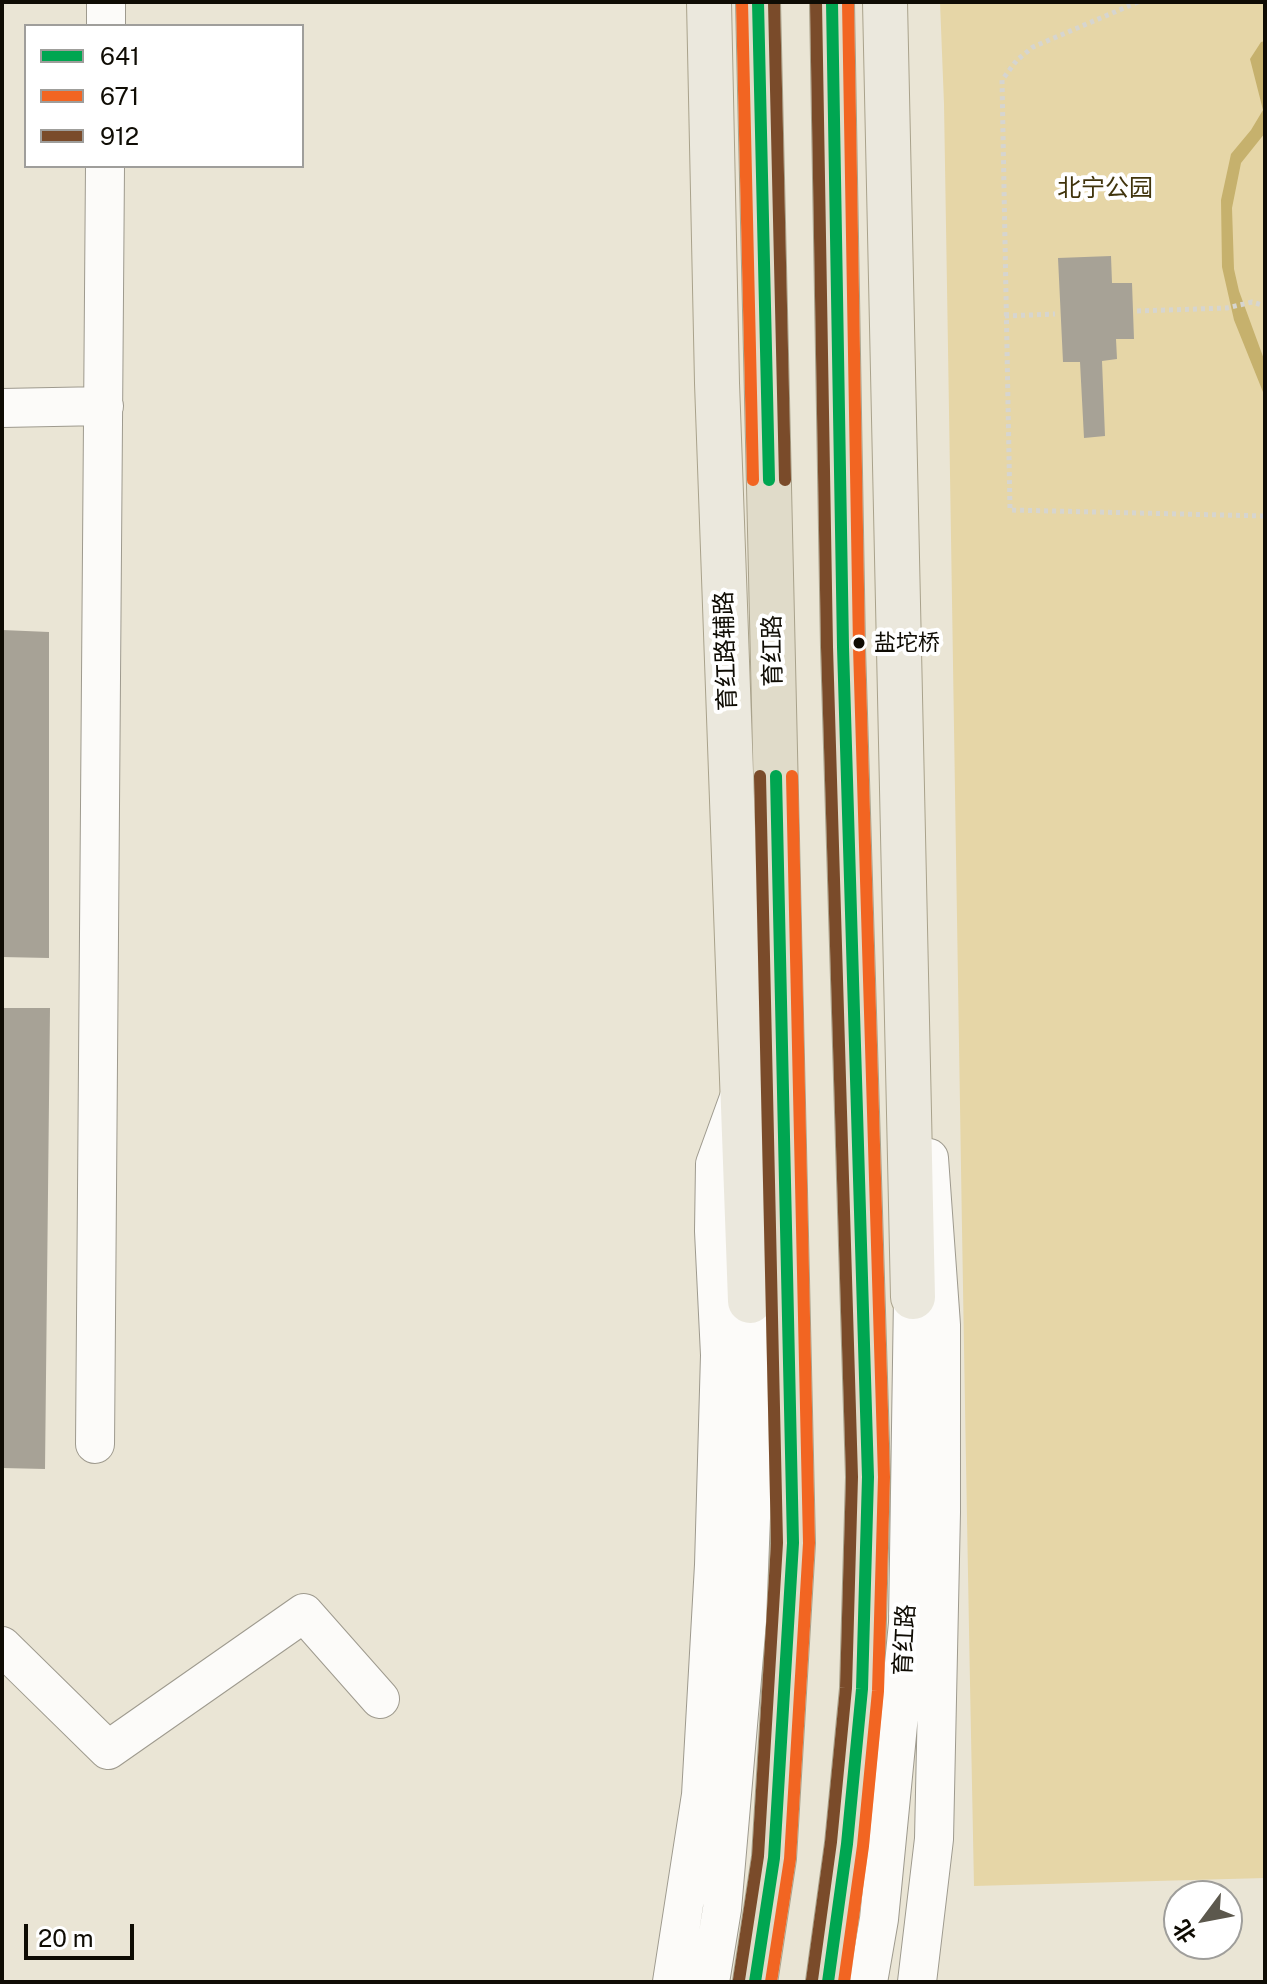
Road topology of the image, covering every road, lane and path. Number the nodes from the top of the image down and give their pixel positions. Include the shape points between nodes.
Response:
1 (106, 2) edge
2 (709, 2) edge
3 (758, 2) edge
4 (832, 2) edge
5 (885, 2) edge
6 (1138, 2) edge
7 (106, 24) edge
8 (105, 168) edge
9 (1265, 306) edge
10 (1137, 311) dead end
11 (1055, 314) dead end
12 (1005, 316) junction
13 (104, 406) junction
14 (2, 408) edge
15 (1265, 516) edge
16 (908, 1074) junction
17 (741, 1093) junction
18 (913, 1297) joint
19 (769, 1301) junction
20 (95, 1444) dead end
21 (2, 1646) edge
22 (380, 1699) dead end
23 (672, 1982) edge
24 (710, 1982) edge
25 (755, 1982) edge
26 (828, 1982) edge
27 (868, 1982) edge
28 (917, 1982) edge

1 - 7 street
2 - 17 main road, 育红路辅路
3 - 19 highway, 育红路
4 - 26 highway via 842,632 868,1477 862,1689
5 - 16 main road
6 - 12 path via 1033,47 1002,80
8 - 13 street
9 - 10 path via 1252,302 1227,308
11 - 12 path
12 - 15 path via 1010,510
13 - 14 street
13 - 20 street
16 - 18 main road
16 - 28 street via 930,1163 941,1325 934,1839
17 - 19 main road, 育红路辅路
17 - 23 street via 715,1164 720,1355 714,1565 701,1795
18 - 27 street, 育红路 via 908,1623
19 - 24 street, 育红路 via 753,1466 747,1621 722,1909
19 - 25 highway via 793,1543 774,1858
21 - 22 street via 108,1750 304,1613

